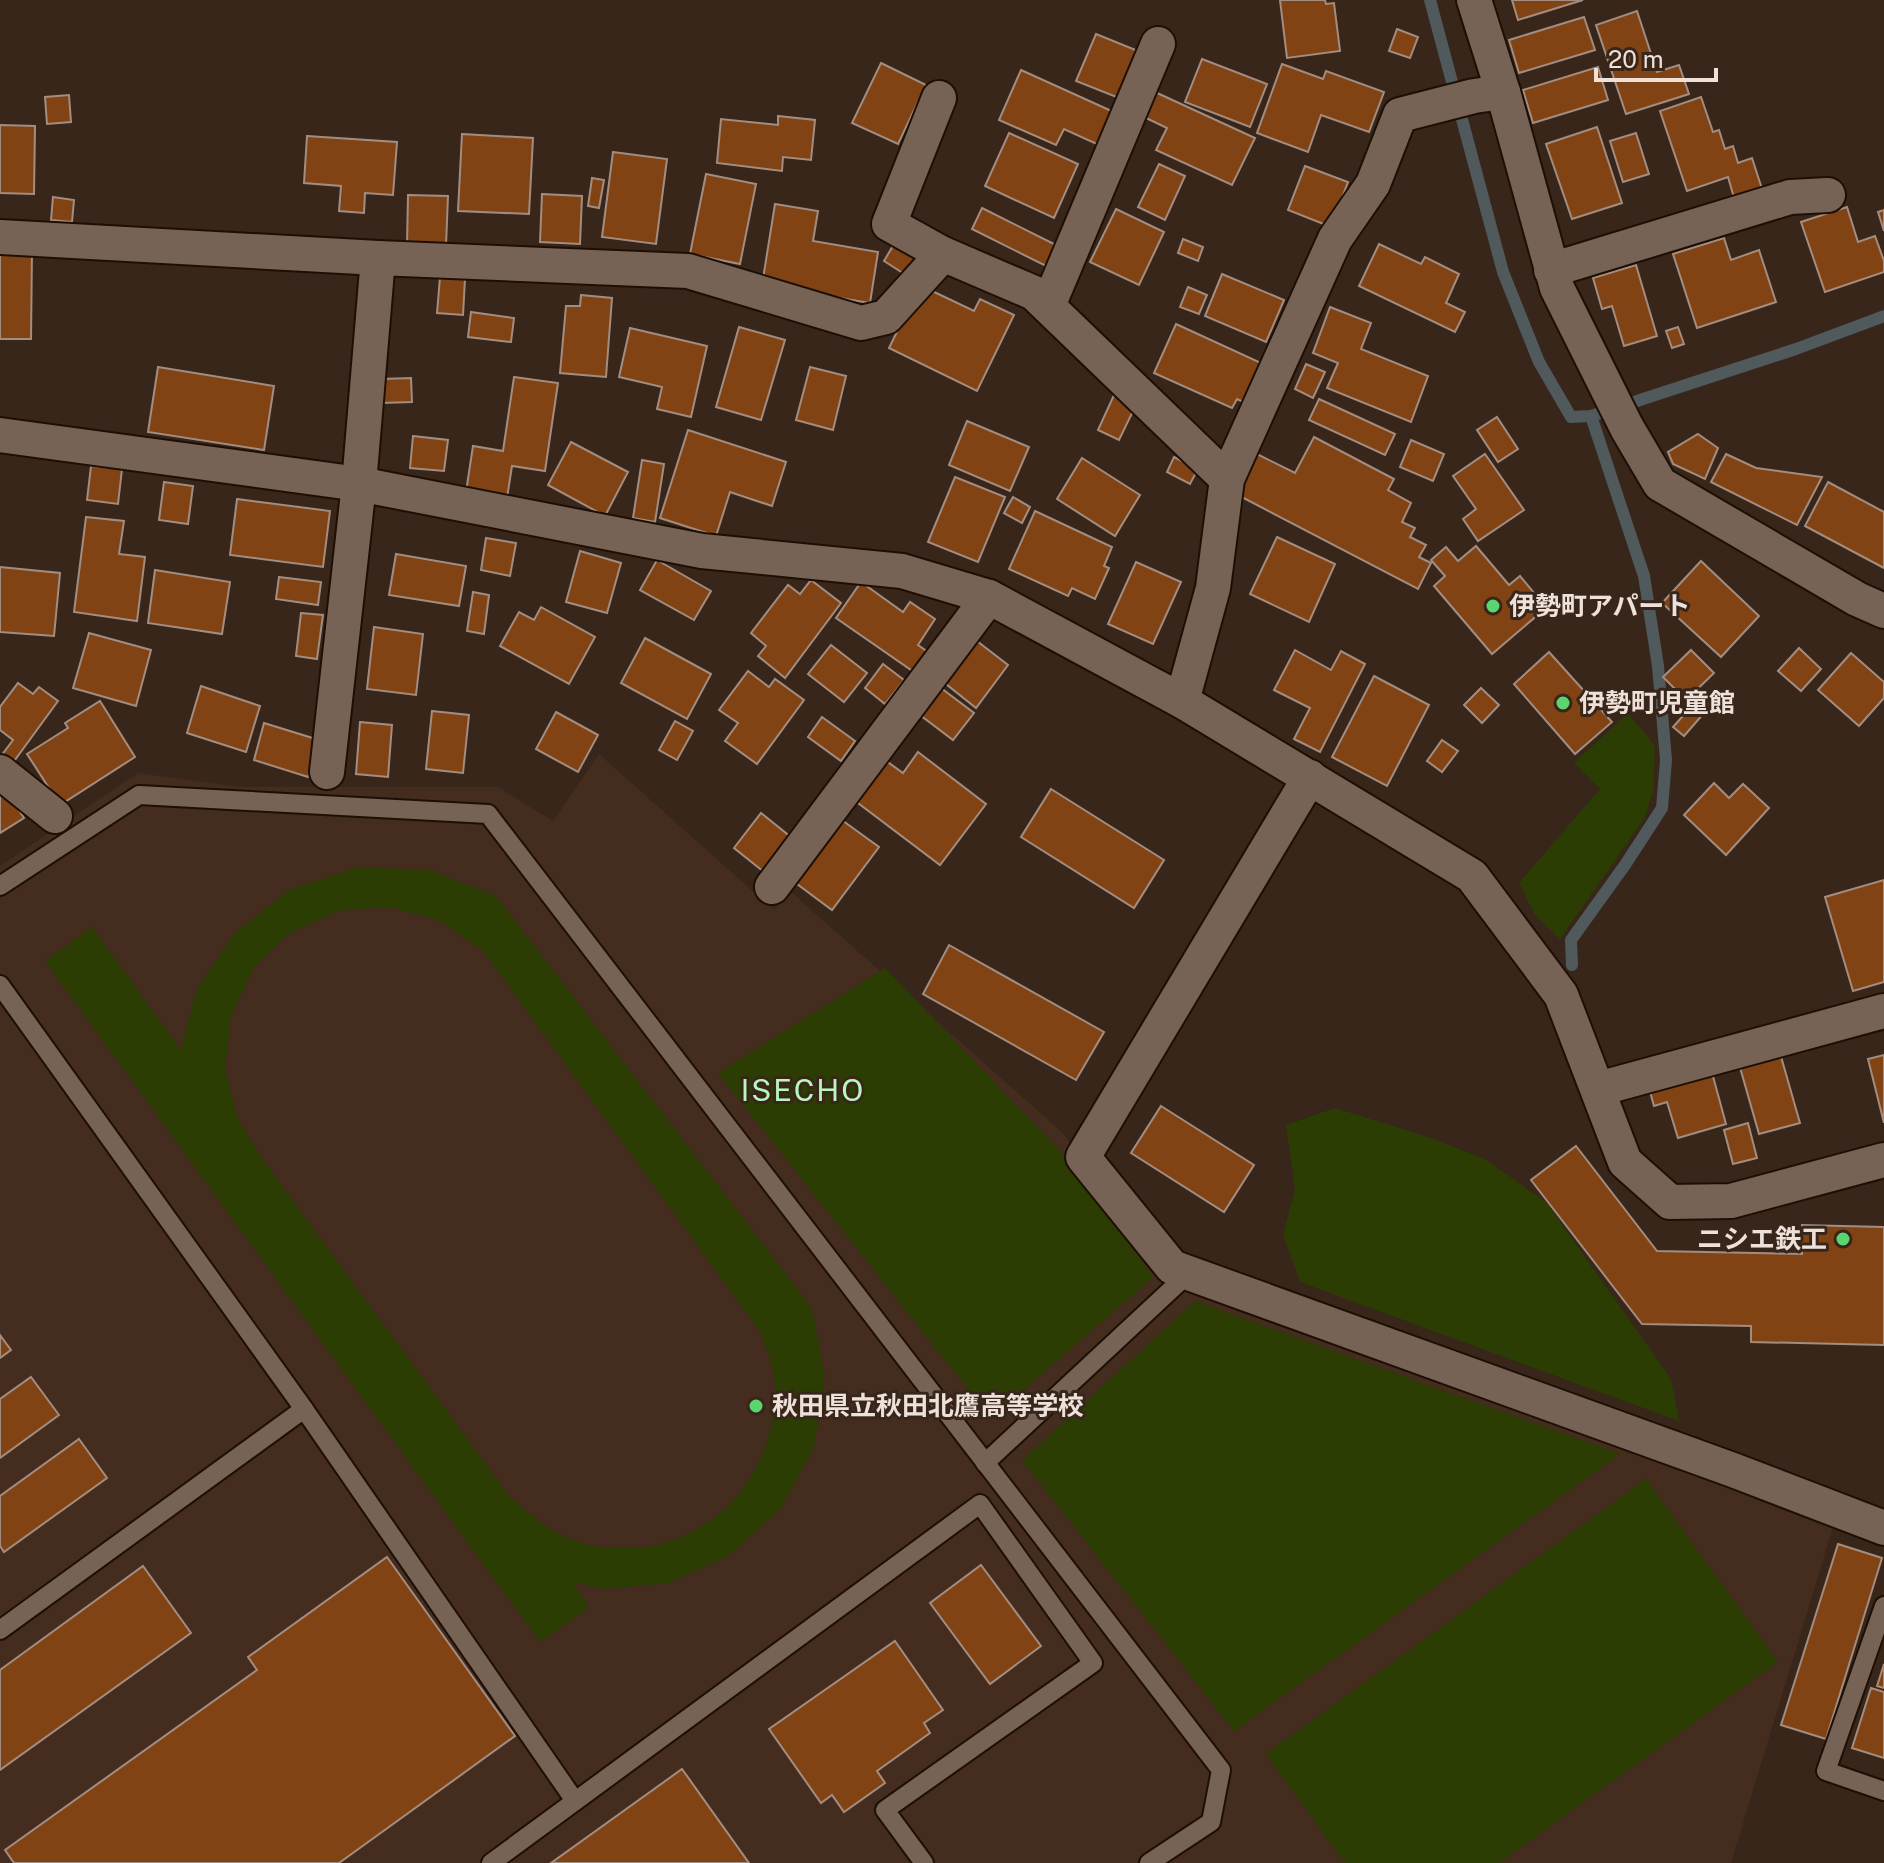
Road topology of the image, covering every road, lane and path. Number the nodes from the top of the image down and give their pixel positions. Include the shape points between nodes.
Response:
1 (1474, 0) edge
2 (1158, 44) dead end
3 (1489, 94) junction
4 (939, 98) dead end
5 (1828, 195) dead end
6 (0, 237) edge
7 (943, 254) junction
8 (378, 258) junction
9 (1551, 270) junction
10 (1048, 306) junction
11 (0, 435) edge
12 (1227, 479) junction
13 (359, 484) junction
14 (989, 597) junction
15 (1884, 611) edge
16 (1182, 701) junction
17 (0, 772) edge
18 (327, 772) dead end
19 (1310, 777) junction
20 (55, 816) dead end
21 (0, 886) edge
22 (772, 887) dead end
23 (0, 985) edge
24 (1884, 1011) edge
25 (1598, 1089) junction
26 (1884, 1160) edge
27 (1189, 1273) junction
28 (304, 1409) junction
29 (985, 1463) junction
30 (1884, 1528) edge
31 (1884, 1606) edge
32 (0, 1630) edge
33 (1884, 1791) edge
34 (575, 1801) junction
35 (491, 1863) edge
36 (924, 1863) edge
37 (1149, 1863) edge

1 - 3 street
2 - 10 street
3 - 9 street
3 - 12 street via 1400,115 1373,184 1335,239
4 - 7 street via 889,224
5 - 9 street via 1790,197
6 - 8 street
7 - 8 street via 886,317 861,323 688,271
7 - 10 street via 1034,293
8 - 13 street
9 - 15 street via 1660,484
10 - 12 street
11 - 13 street
12 - 16 street via 1213,588
13 - 14 street via 702,551 902,571
13 - 18 street
14 - 16 street
14 - 22 street
16 - 19 street
17 - 20 street
19 - 25 street via 1472,876 1561,995
19 - 27 street via 1083,1157 1172,1267
21 - 29 lane via 139,795 488,814
23 - 28 lane
24 - 25 street
25 - 26 street via 1625,1162 1670,1202 1731,1201
27 - 29 lane
27 - 30 street
28 - 32 lane
28 - 34 lane
29 - 37 lane via 1221,1770 1211,1822
31 - 33 lane via 1826,1771
34 - 35 lane
34 - 36 lane via 980,1504 1093,1663 885,1810

